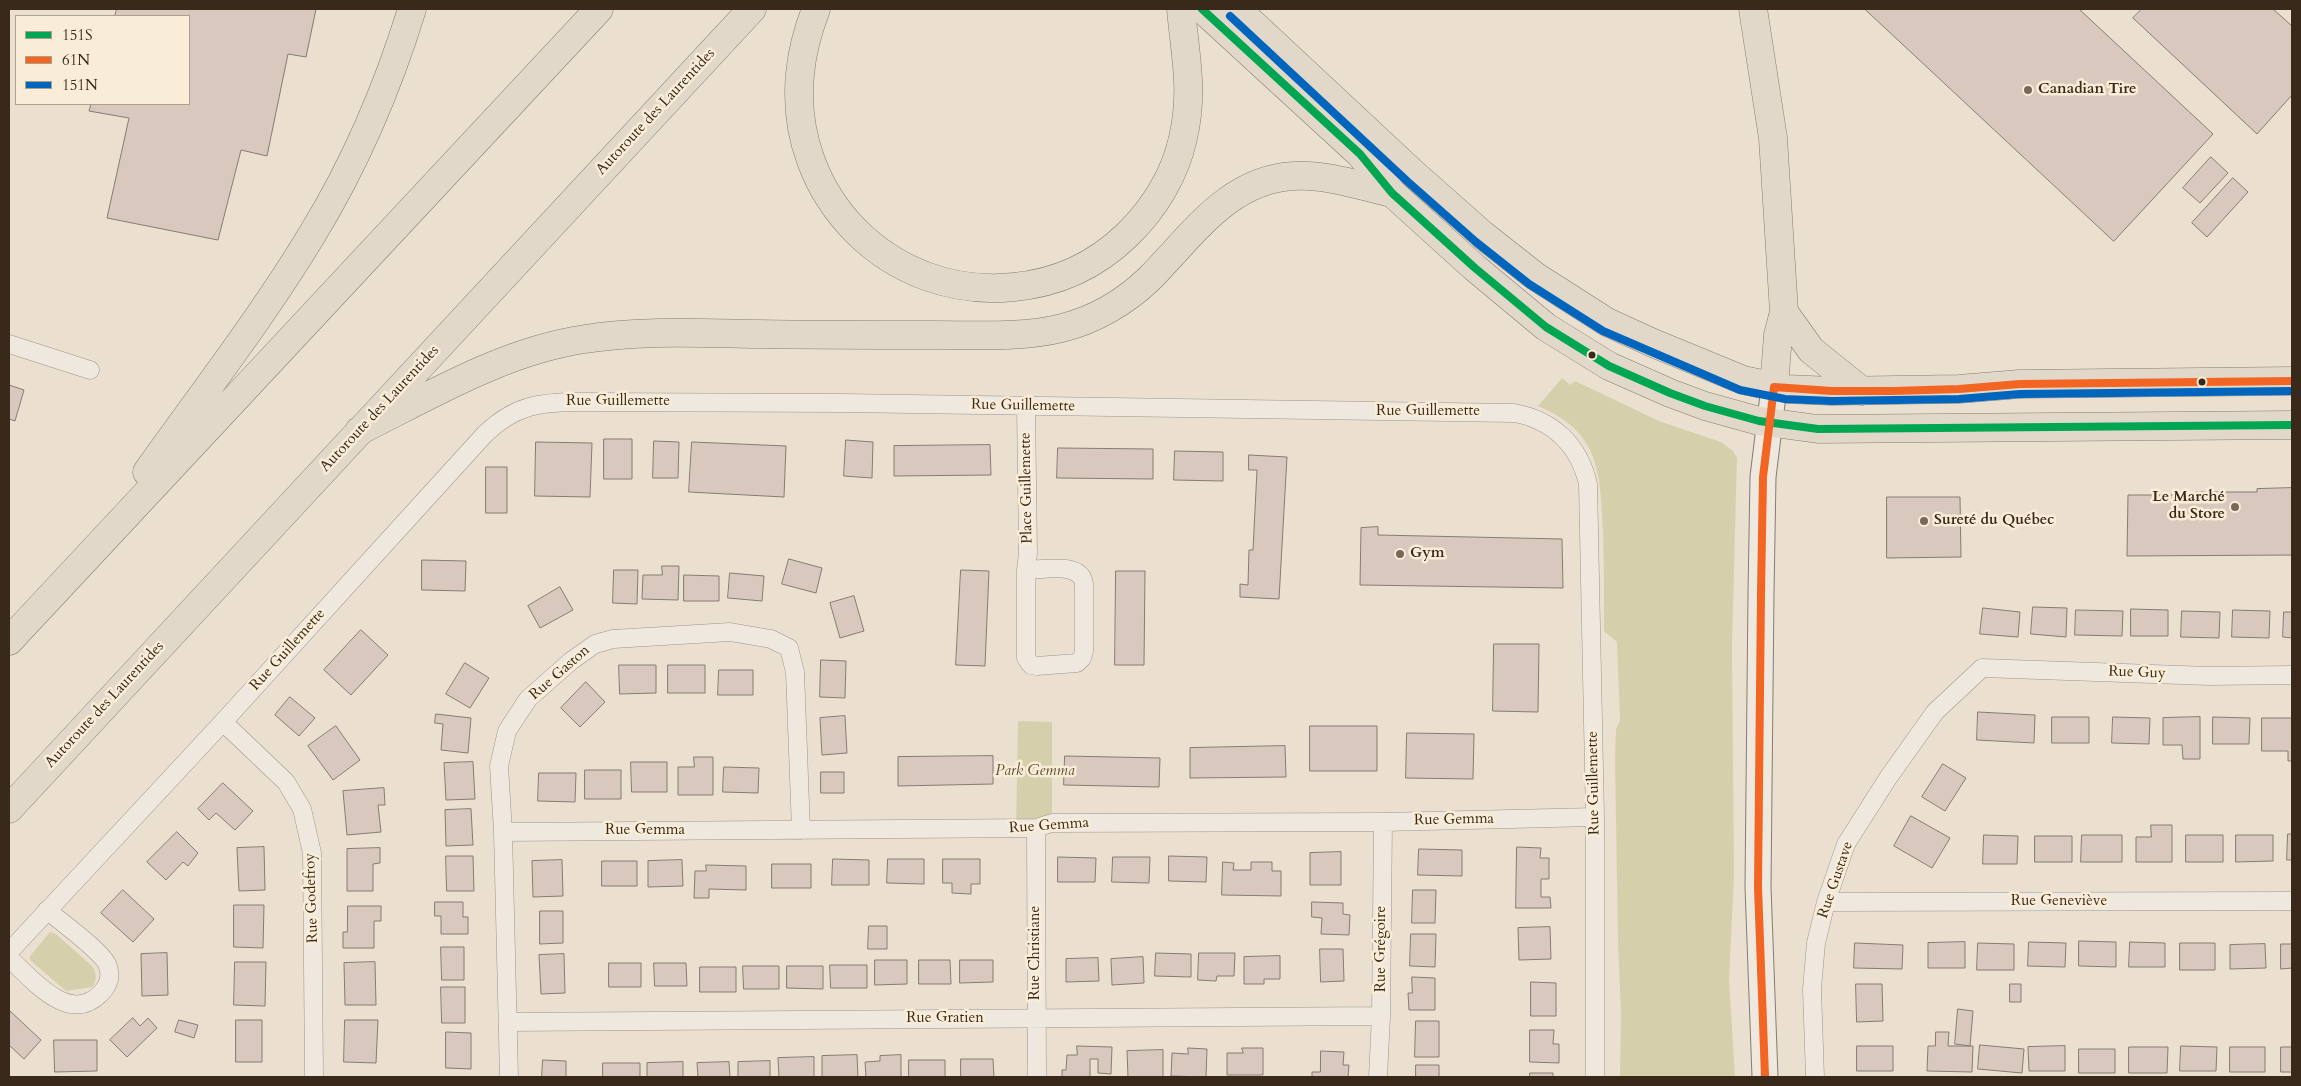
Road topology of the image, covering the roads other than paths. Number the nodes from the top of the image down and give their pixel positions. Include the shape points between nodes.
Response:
1 (412, 9) edge
2 (599, 9) edge
3 (752, 9) edge
4 (816, 9) edge
5 (1181, 9) edge
6 (1202, 9) edge
7 (1237, 9) edge
8 (1753, 9) edge
9 (1392, 193) junction
10 (1784, 312) junction
11 (9, 344) edge
12 (90, 370) dead end
13 (2292, 381) edge
14 (1774, 387) junction
15 (1862, 391) junction
16 (1026, 406) junction
17 (1769, 423) junction
18 (2292, 425) edge
19 (359, 431) junction
20 (83, 560) junction
21 (1026, 570) junction
22 (9, 640) edge
23 (1982, 668) joint
24 (2292, 676) edge
25 (223, 722) junction
26 (9, 809) edge
27 (1595, 817) junction
28 (1383, 822) junction
29 (1036, 828) junction
30 (801, 830) junction
31 (503, 832) junction
32 (2292, 901) edge
33 (1826, 902) junction
34 (47, 910) junction
35 (9, 952) edge
36 (9, 958) edge
37 (1381, 1016) junction
38 (1036, 1018) junction
39 (508, 1022) junction
40 (314, 1077) edge
41 (509, 1077) edge
42 (1036, 1077) edge
43 (1378, 1077) edge
44 (1595, 1077) edge
45 (1765, 1077) edge
46 (1814, 1077) edge

1 - 20 main road via 364,135 314,231 274,293
2 - 20 main road
3 - 19 main road, Autoroute des Laurentides
4 - 5 main road via 802,59 799,90 806,144 824,190 851,227 896,263 942,282 988,288 1032,285 1084,266 1119,242 1154,204 1175,166 1188,112 1189,66
6 - 9 main road via 1360,154
7 - 14 main road via 1414,174 1535,276 1608,322 1653,344 1743,380
8 - 10 main road via 1773,138
9 - 17 main road via 1516,303 1581,350 1670,393
9 - 19 main road via 1308,175 1259,183 1215,209 1148,280 1126,298 1101,314 1064,328 1000,334 690,332 584,339 542,348 498,364
10 - 14 main road via 1778,335
10 - 15 main road via 1811,350
11 - 12 street
13 - 15 main road via 2020,384
14 - 15 main road
14 - 17 street
16 - 21 street, Place Guillemette
16 - 25 street, Rue Guillemette via 547,402 522,408 485,434
16 - 27 street, Rue Guillemette via 1505,412 1532,417 1556,430 1574,450 1588,484
17 - 18 main road via 1860,430
17 - 45 street via 1762,477 1758,802 1758,919
19 - 26 main road, Autoroute des Laurentides
20 - 22 main road
21 - 21 street, Place Guillemette via 1027,660 1037,666 1077,663 1084,650 1082,576 1073,570
23 - 24 street, Rue Guy
23 - 33 street, Rue Gustave via 1935,712 1888,778 1846,844
25 - 34 street, Rue Guillemette
25 - 40 street, Rue Godefroy via 286,782 302,809 312,853
27 - 28 street, Rue Gemma
27 - 44 street, Rue Guillemette
28 - 29 street, Rue Gemma via 1052,823
28 - 37 street, Rue Grégoire
29 - 30 street, Rue Gemma
29 - 38 street, Rue Christiane
30 - 31 street, Rue Gemma
30 - 31 street, Rue Gaston via 795,672 789,648 771,639 730,632 613,639 595,644 571,661 528,699 507,731 499,766
31 - 39 street, Rue Gaston
32 - 33 street, Rue Geneviève
33 - 46 street, Rue Gustave via 1816,943 1812,989
34 - 35 street, Rue Guillemette
34 - 36 street via 104,959 109,971 105,989 90,1001 60,1002
37 - 38 street, Rue Gratien
37 - 43 street, Rue Grégoire
38 - 39 street, Rue Gratien
38 - 42 street, Rue Christiane
39 - 41 street, Rue Gaston

